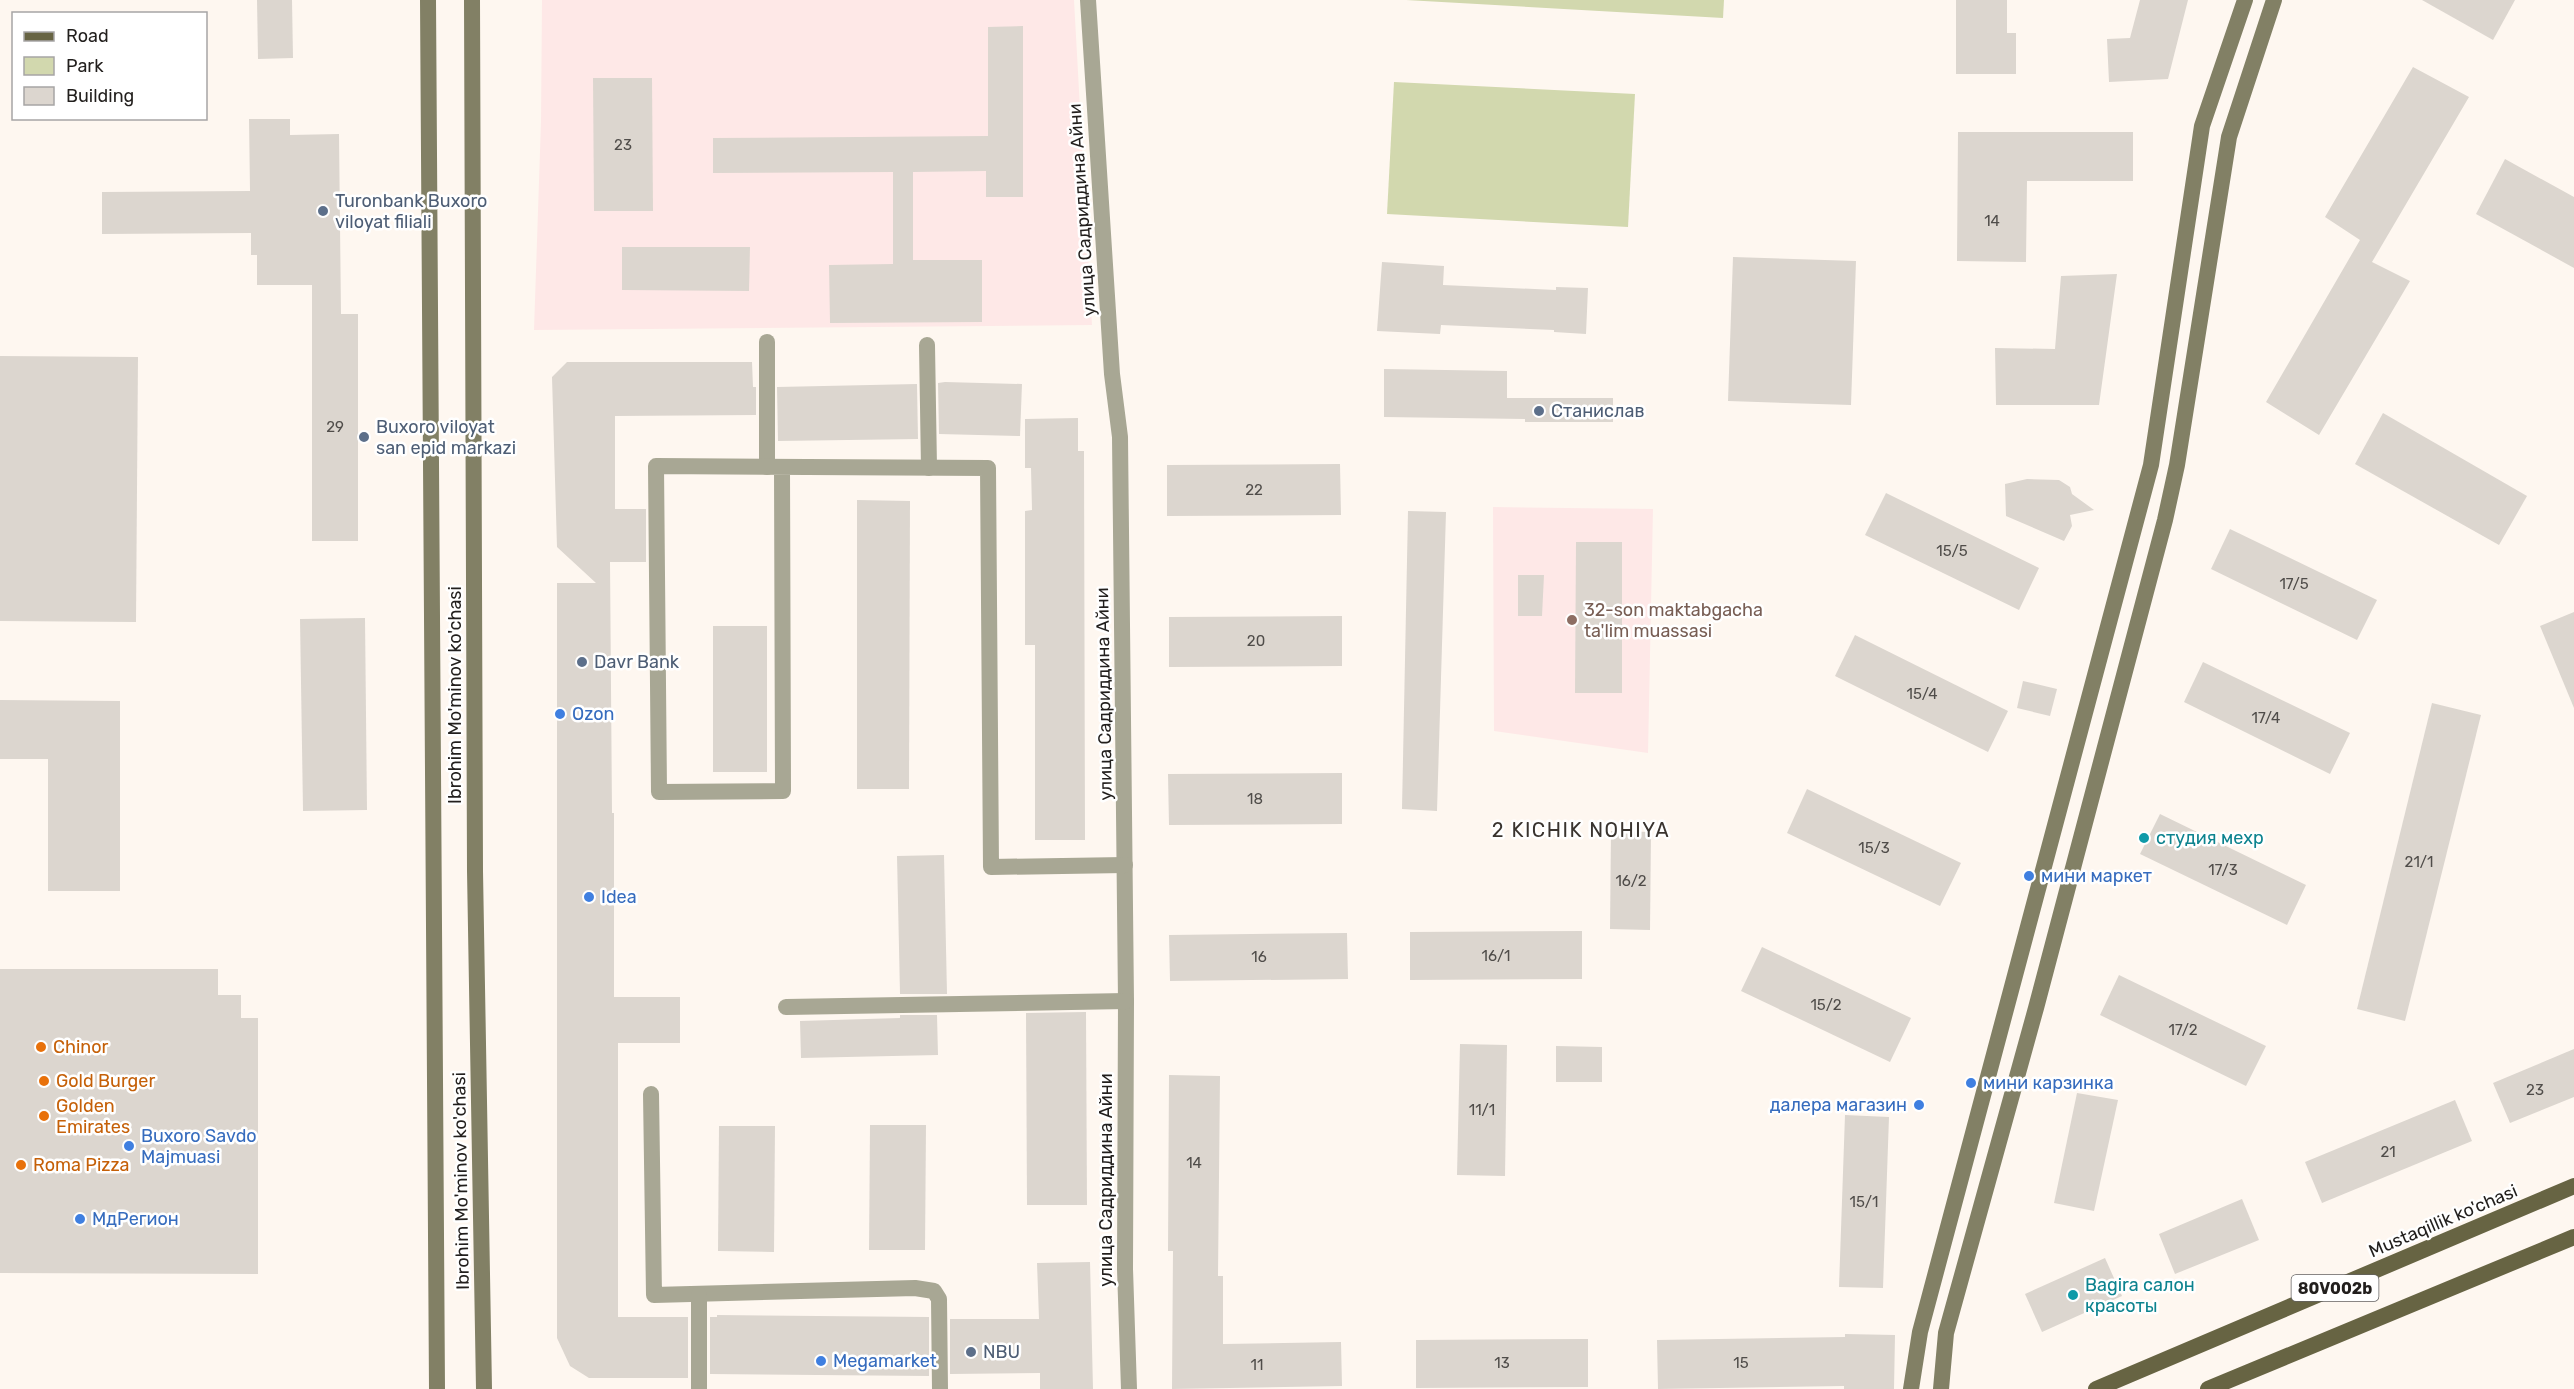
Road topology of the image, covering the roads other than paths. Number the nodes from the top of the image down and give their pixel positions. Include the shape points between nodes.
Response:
1 (428, 0) edge
2 (472, 0) edge
3 (1088, 0) edge
4 (2245, 0) edge
5 (2274, 0) edge
6 (767, 342) dead end
7 (927, 345) dead end
8 (774, 467) junction
9 (929, 468) junction
10 (1125, 865) junction
11 (1126, 1001) junction
12 (786, 1007) dead end
13 (651, 1094) dead end
14 (2574, 1186) edge
15 (2574, 1237) edge
16 (699, 1295) junction
17 (437, 1389) edge
18 (484, 1389) edge
19 (699, 1389) edge
20 (940, 1389) edge
21 (1129, 1389) edge
22 (1911, 1389) edge
23 (1941, 1389) edge
24 (2096, 1389) edge
25 (2208, 1389) edge

1 - 17 main road, Ibrohim Mo'minov ko'chasi
2 - 18 main road, Ibrohim Mo'minov ko'chasi via 475,871
3 - 10 street, улица Садриддина Айни via 1112,374 1120,437
4 - 22 main road via 2202,126 2151,465 1920,1332
5 - 23 main road via 2229,137 2165,520 1946,1333
6 - 8 street
7 - 9 street
8 - 8 street via 783,791 659,792 656,466
8 - 9 street
9 - 10 street via 988,468 991,867
10 - 11 street, улица Садриддина Айни
11 - 12 street
11 - 21 street, улица Садриддина Айни via 1125,1269
13 - 16 street via 654,1295
14 - 24 main road, Mustaqillik ko'chasi / 80V002b
15 - 25 main road, 80V002b
16 - 19 street
16 - 20 street via 915,1288 934,1292 939,1299

